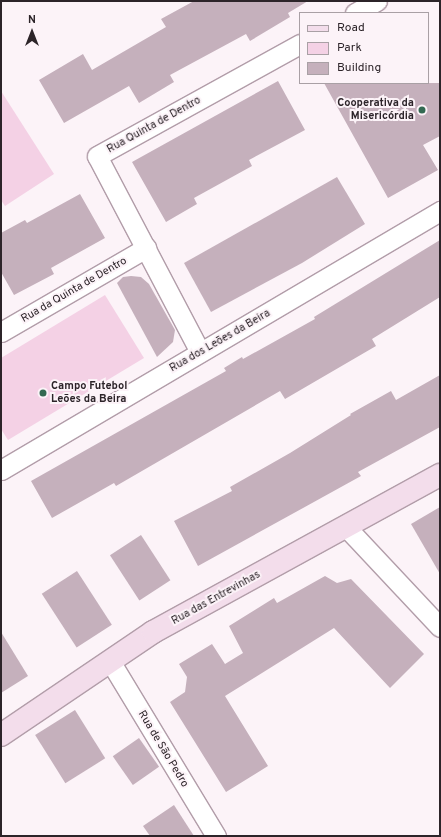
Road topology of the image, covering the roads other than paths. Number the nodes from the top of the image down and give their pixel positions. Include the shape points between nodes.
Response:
1 (377, 1) edge
2 (357, 12) edge
3 (299, 45) edge
4 (440, 211) edge
5 (146, 248) junction
6 (1, 332) edge
7 (200, 352) junction
8 (1, 470) edge
9 (440, 475) edge
10 (346, 527) junction
11 (440, 627) edge
12 (110, 661) junction
13 (1, 736) edge
14 (216, 836) edge

1 - 2 street
3 - 5 street, Rua Quinta de Dentro via 97,156
4 - 7 street, Rua dos Leões da Beira
5 - 6 street, Rua da Quinta de Dentro
5 - 7 street, Rua Quinta de Dentro
7 - 8 street, Rua dos Leões da Beira
9 - 10 street, Rua das Entrevinhas
10 - 11 street
10 - 12 street, Rua das Entrevinhas via 153,632
12 - 13 street, Rua das Entrevinhas
12 - 14 street, Rua de São Pedro

